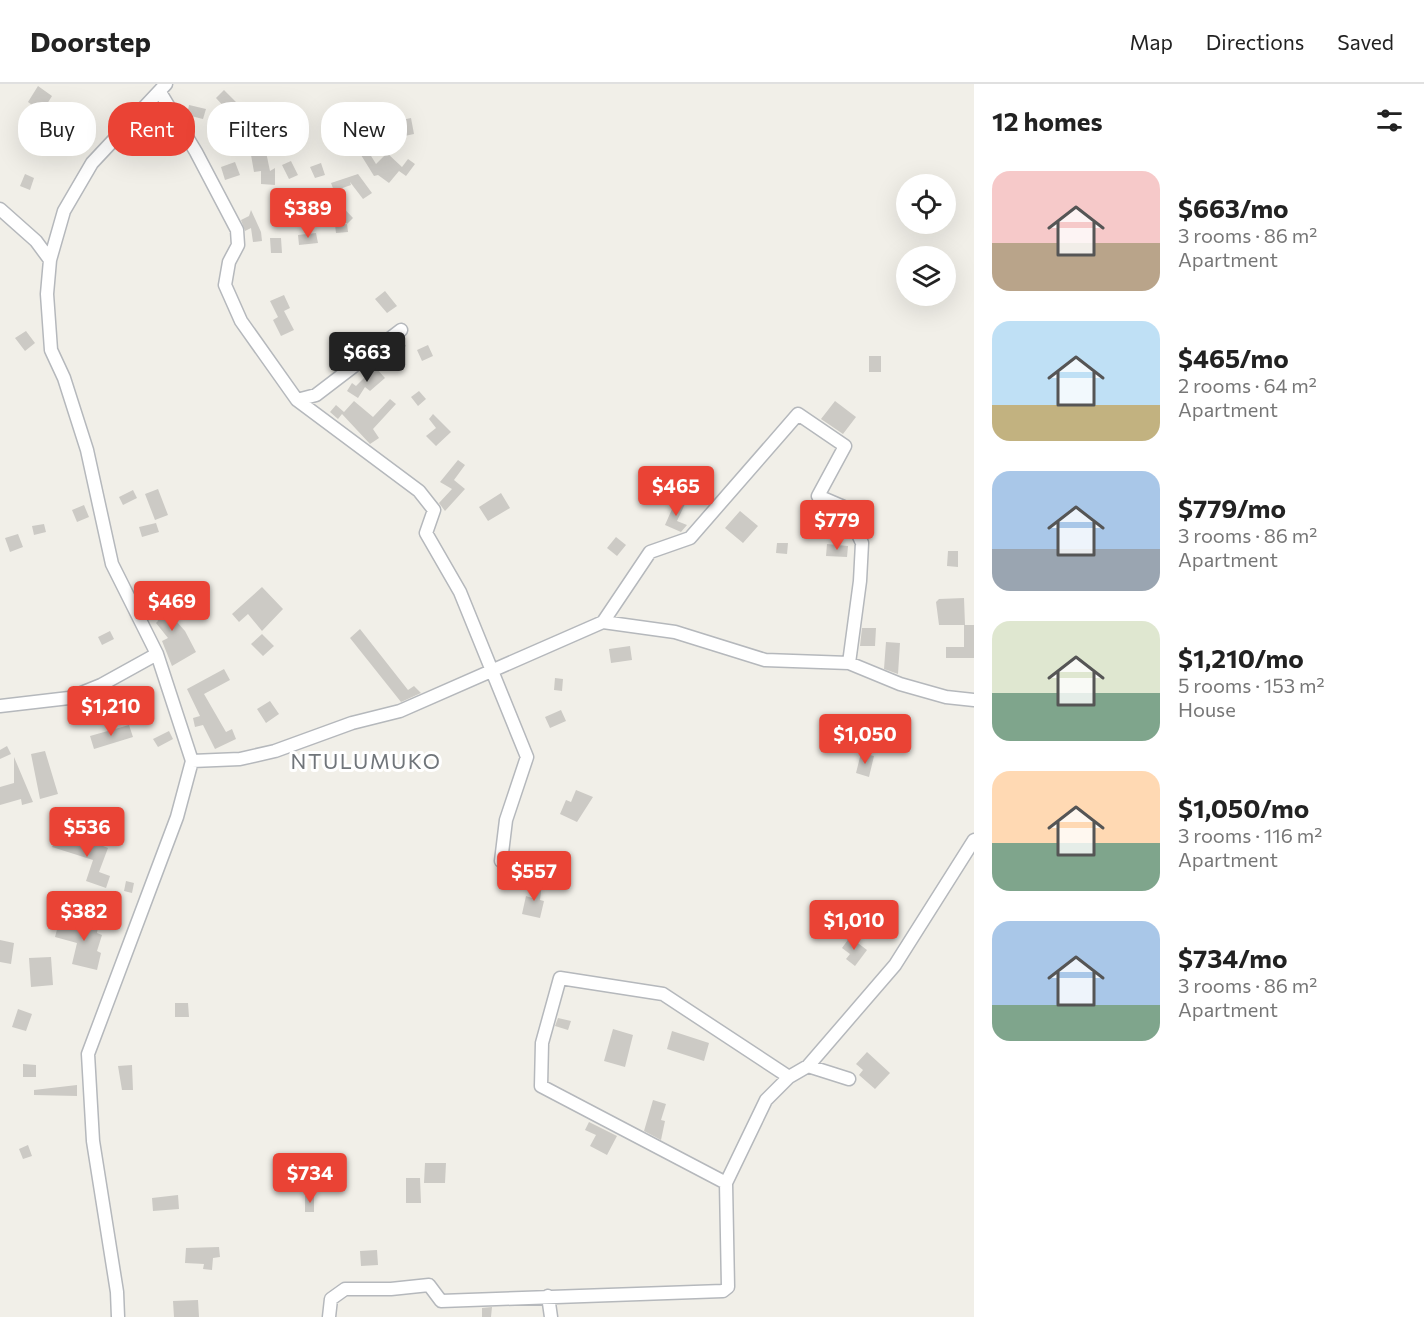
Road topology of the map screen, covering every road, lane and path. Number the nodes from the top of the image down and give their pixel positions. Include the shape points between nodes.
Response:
1 (163, 88) edge
2 (0, 209) edge
3 (50, 260) junction
4 (401, 330) dead end
5 (297, 400) junction
6 (603, 622) junction
7 (157, 654) junction
8 (849, 663) junction
9 (491, 673) junction
10 (974, 700) edge
11 (0, 706) edge
12 (192, 761) junction
13 (974, 840) edge
14 (501, 861) dead end
15 (808, 1066) junction
16 (789, 1077) junction
17 (849, 1079) dead end
18 (726, 1182) junction
19 (548, 1296) junction
20 (118, 1317) edge
21 (329, 1317) edge
22 (551, 1317) edge

1 - 3 street via 92,163 64,211
1 - 5 street via 237,230 238,246 229,262 225,285 242,321
2 - 3 street via 36,241
3 - 7 street via 47,294 51,350 87,450 112,564
4 - 5 street via 316,395
5 - 9 street via 420,490 434,510 426,533 460,592
6 - 8 street via 675,632 765,660
6 - 8 street via 650,552 690,538 798,414 845,446 818,496 846,508 862,543
6 - 9 street
7 - 11 street via 69,698
7 - 12 street
8 - 10 street via 900,684
9 - 12 street via 400,711 352,723 275,751 240,759
9 - 14 street via 526,757 506,820
12 - 20 street via 177,817 88,1054 93,1142
13 - 15 street via 895,965
15 - 16 street
15 - 17 street
16 - 18 street via 766,1100
16 - 18 street via 663,994 560,978 542,1043 541,1086
18 - 19 street via 728,1287 723,1291
19 - 21 street via 441,1301 429,1285 345,1288 331,1299
19 - 22 street

